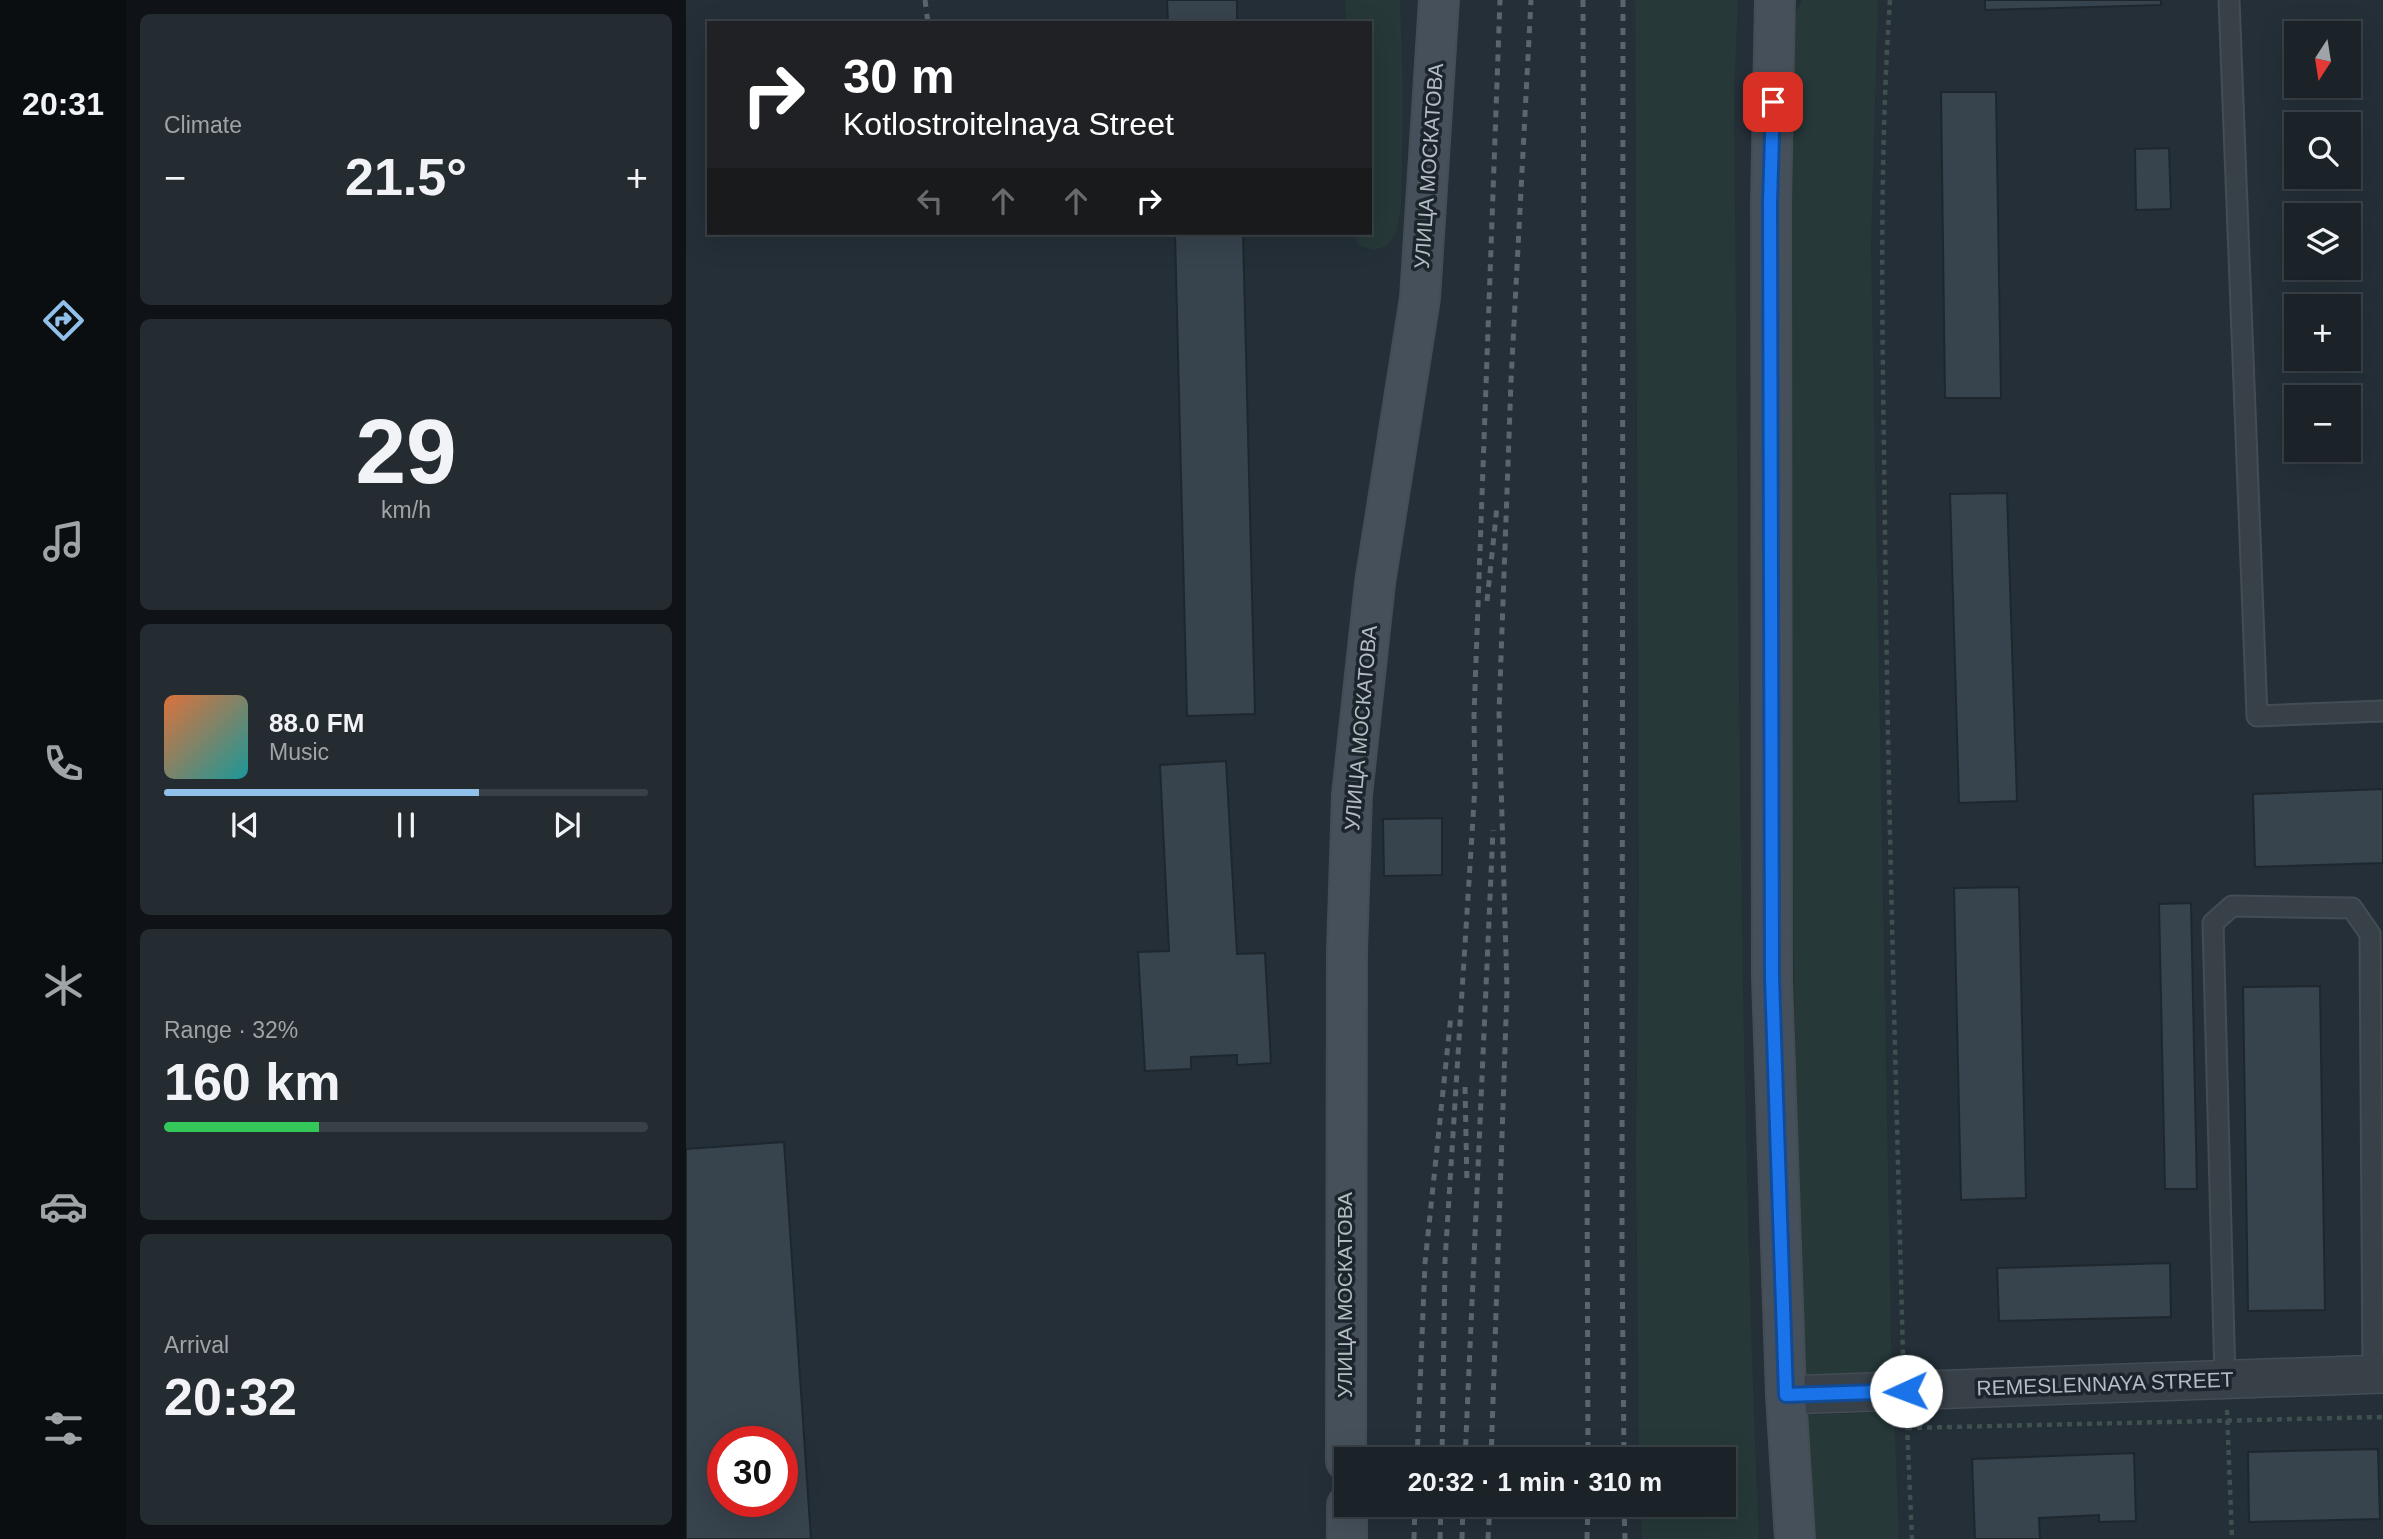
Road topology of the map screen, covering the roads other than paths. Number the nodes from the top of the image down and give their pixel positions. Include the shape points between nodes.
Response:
1 (1439, 0) edge
2 (1775, 0) edge
3 (2229, 0) edge
4 (2383, 711) edge
5 (2377, 1070) edge
6 (2377, 1199) edge
7 (2378, 1374) edge
8 (2225, 1380) junction
9 (1786, 1395) junction
10 (1346, 1447) edge
11 (1347, 1517) edge
12 (1348, 1539) edge
13 (1795, 1539) edge

1 - 10 main road, УЛИЦА МОСКАТОВА via 1420,298 1375,583 1352,794 1347,951
2 - 9 main road via 1770,203 1772,978
3 - 4 lane via 2257,716
5 - 6 lane
5 - 8 lane via 2370,934 2352,908 2232,906 2213,923
6 - 7 lane
7 - 8 street, REMESLENNAYA STREET
8 - 9 street, REMESLENNAYA STREET
9 - 13 main road
11 - 12 main road

